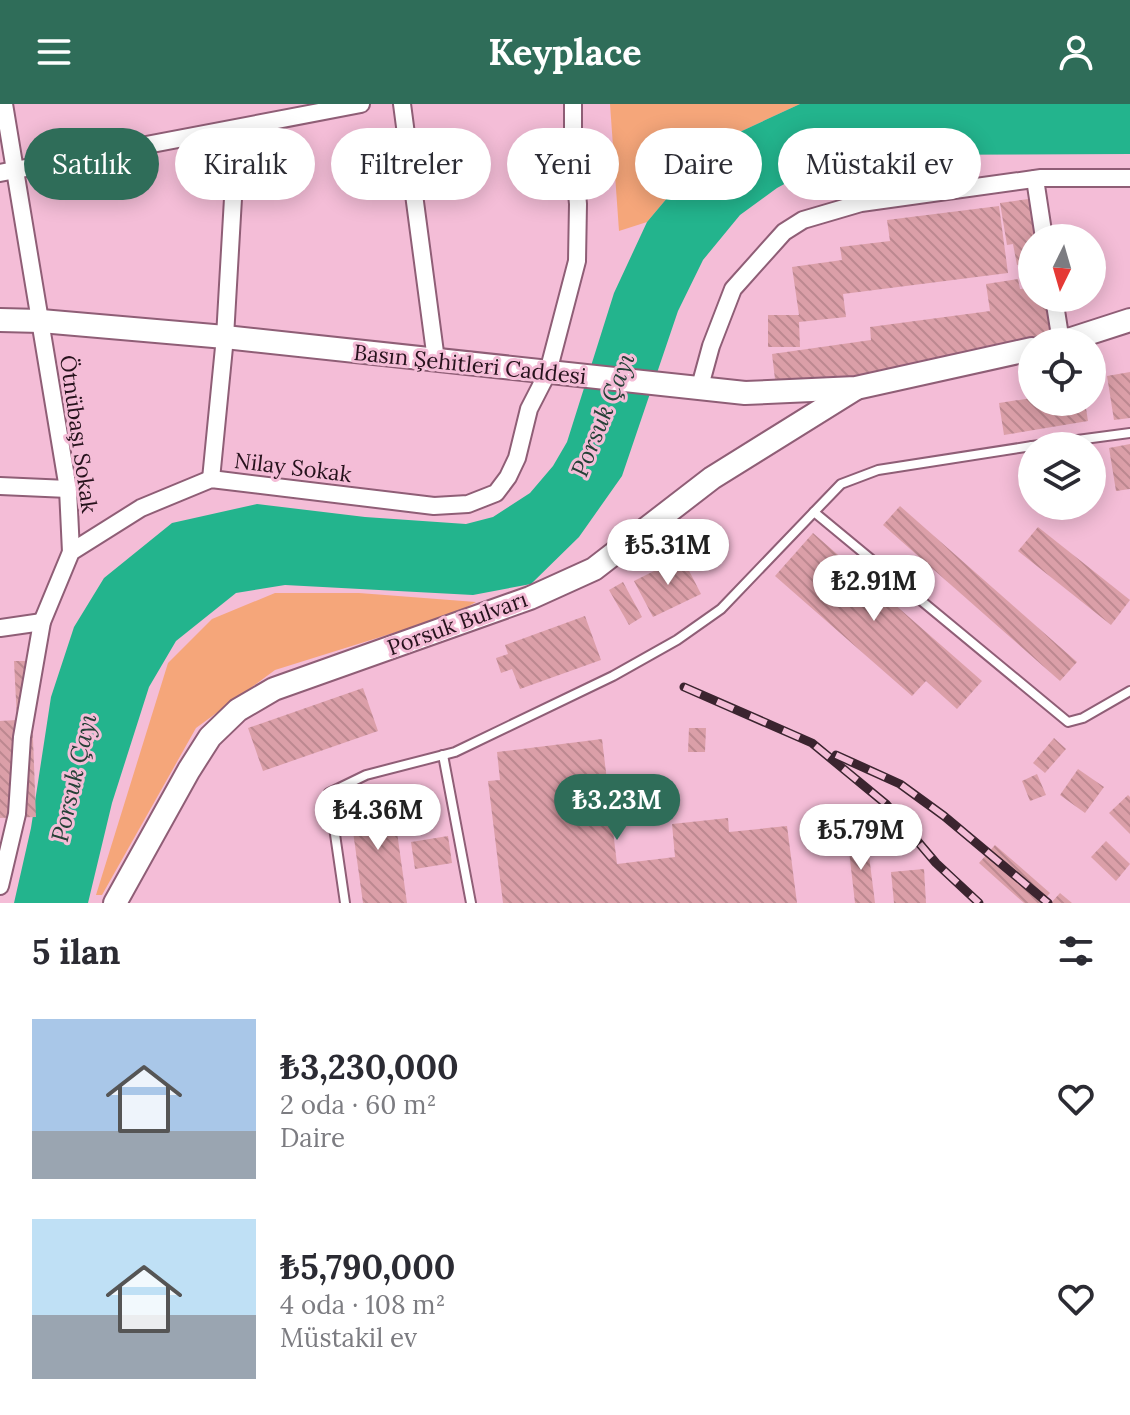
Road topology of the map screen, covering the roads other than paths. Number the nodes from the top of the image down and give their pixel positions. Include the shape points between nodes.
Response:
1 (4, 104) edge
2 (361, 104) edge
3 (402, 104) edge
4 (573, 104) edge
5 (284, 112) edge
6 (240, 128) edge
7 (175, 140) edge
8 (7, 171) edge
9 (1130, 178) edge
10 (1035, 179) junction
11 (233, 200) edge
12 (1042, 224) edge
13 (0, 320) edge
14 (1130, 320) edge
15 (41, 321) junction
16 (1105, 328) edge
17 (225, 337) junction
18 (1018, 352) edge
19 (436, 360) junction
20 (548, 372) junction
21 (856, 388) junction
22 (699, 390) junction
23 (1130, 433) edge
24 (1106, 436) edge
25 (1018, 448) edge
26 (211, 479) junction
27 (0, 486) edge
28 (68, 489) junction
29 (814, 512) junction
30 (71, 552) junction
31 (42, 622) junction
32 (0, 628) edge
33 (1130, 691) edge
34 (443, 755) junction
35 (8, 814) edge
36 (0, 886) edge
37 (115, 903) edge
38 (345, 903) edge
39 (471, 903) edge

1 - 8 street, Ötnübaşı Sokak
2 - 5 street
3 - 19 street
4 - 20 street, Nilay Sokak via 577,261
5 - 6 street
7 - 8 street
8 - 15 street, Ötnübaşı Sokak
9 - 10 street
10 - 12 street
10 - 22 street via 861,203 803,220 784,232 733,289
11 - 17 street
13 - 15 main road, Basın Şehitleri Caddesi
14 - 16 main road
15 - 17 main road, Basın Şehitleri Caddesi
15 - 28 street, Ötnübaşı Sokak
17 - 19 main road, Basın Şehitleri Caddesi
17 - 26 street
18 - 21 main road, Basın Şehitleri Caddesi
19 - 20 main road, Basın Şehitleri Caddesi
20 - 22 main road, Basın Şehitleri Caddesi
20 - 26 street, Nilay Sokak via 529,409 508,477 496,493 481,500 434,506
21 - 22 main road, Basın Şehitleri Caddesi
21 - 37 main road, Porsuk Bulvarı via 712,478 594,569 530,598 274,689 238,710 210,737
23 - 24 lane
25 - 29 lane via 878,470 841,484
26 - 30 street, Nilay Sokak via 141,508
27 - 28 street
28 - 30 street, Ötnübaşı Sokak
29 - 33 lane via 1068,722
29 - 34 lane via 721,609 677,640
30 - 31 street
31 - 32 street
31 - 35 street
34 - 38 lane via 366,775 329,793
34 - 39 lane
35 - 36 street

